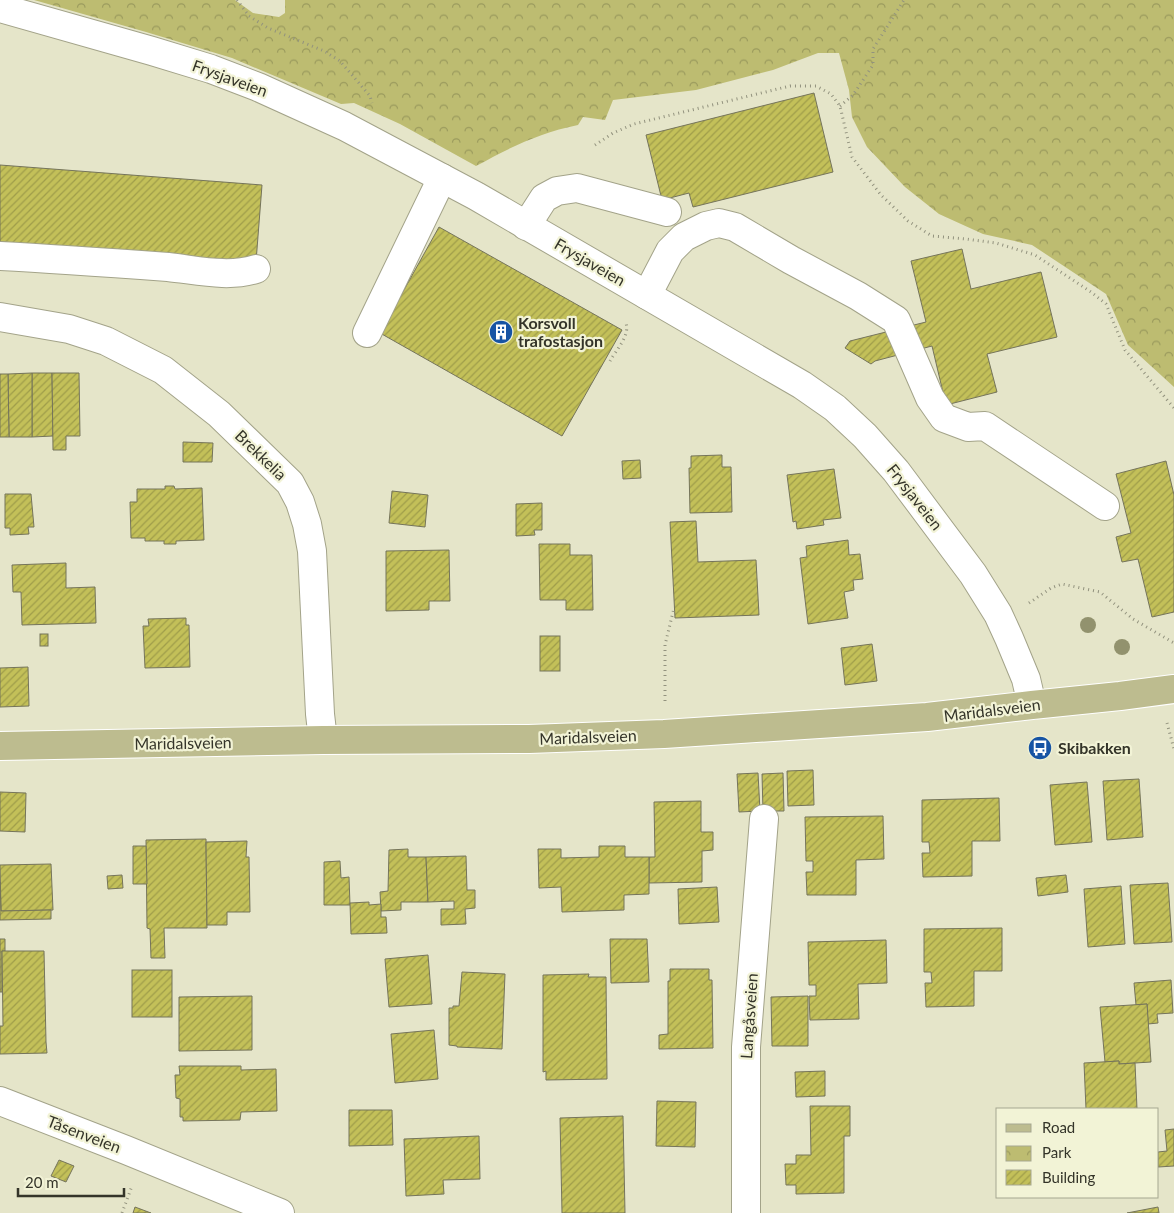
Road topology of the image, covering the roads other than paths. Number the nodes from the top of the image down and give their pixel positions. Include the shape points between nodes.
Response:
1 (0, 8) edge
2 (442, 178) junction
3 (667, 212) dead end
4 (526, 226) junction
5 (0, 256) edge
6 (256, 269) dead end
7 (647, 295) junction
8 (0, 316) edge
9 (367, 333) dead end
10 (1105, 506) dead end
11 (1174, 689) edge
12 (1032, 705) junction
13 (323, 740) junction
14 (0, 746) edge
15 (764, 819) dead end
16 (0, 1101) edge
17 (280, 1213) edge
18 (746, 1213) edge

1 - 2 street, Frysjaveien via 152,51 258,87 344,126
2 - 4 street, Frysjaveien
2 - 9 street
3 - 4 street via 577,188 557,190 544,198
4 - 7 street, Frysjaveien
5 - 6 street via 224,273
7 - 10 street via 670,251 684,237 719,222 735,228 896,320 930,398 944,418 968,427 985,426
7 - 12 street, Frysjaveien via 802,385 835,408 865,436 973,574 998,614 1026,678
8 - 13 street, Brekkelia via 69,329 106,340 163,370 219,414 290,483 300,502 312,551
11 - 12 main road, Maridalsveien
12 - 13 main road, Maridalsveien via 927,717 664,734 529,739
13 - 14 main road, Maridalsveien
15 - 18 street, Langåsveien via 746,1046
16 - 17 street, Tåsenveien

